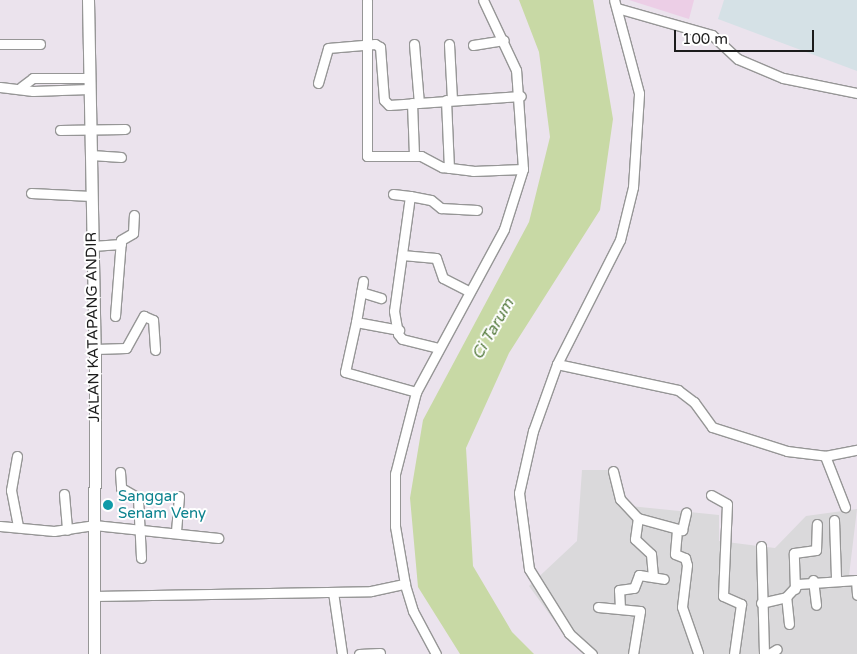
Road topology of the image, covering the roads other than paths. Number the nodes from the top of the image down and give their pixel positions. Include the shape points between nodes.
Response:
1 (88, 0) edge
2 (367, 0) edge
3 (483, 0) edge
4 (615, 4) edge
5 (504, 40) junction
6 (0, 44) edge
7 (40, 44) dead end
8 (369, 44) junction
9 (414, 44) dead end
10 (449, 44) dead end
11 (473, 45) dead end
12 (318, 83) dead end
13 (89, 84) junction
14 (0, 87) edge
15 (857, 93) edge
16 (521, 96) junction
17 (449, 100) junction
18 (415, 103) junction
19 (92, 128) junction
20 (125, 129) dead end
21 (60, 130) dead end
22 (91, 155) junction
23 (121, 156) dead end
24 (414, 156) junction
25 (449, 168) junction
26 (523, 169) junction
27 (31, 193) dead end
28 (393, 194) dead end
29 (91, 196) junction
30 (410, 196) junction
31 (476, 210) dead end
32 (134, 215) dead end
33 (121, 244) junction
34 (92, 246) junction
35 (402, 255) junction
36 (364, 281) dead end
37 (469, 291) junction
38 (361, 292) junction
39 (381, 298) dead end
40 (114, 316) dead end
41 (356, 322) junction
42 (399, 330) junction
43 (438, 348) junction
44 (95, 349) junction
45 (154, 350) dead end
46 (557, 364) junction
47 (416, 392) junction
48 (857, 450) edge
49 (17, 456) dead end
50 (826, 456) junction
51 (120, 472) dead end
52 (613, 472) dead end
53 (64, 494) dead end
54 (179, 496) dead end
55 (711, 496) dead end
56 (845, 507) dead end
57 (686, 512) dead end
58 (638, 518) junction
59 (834, 520) dead end
60 (817, 524) dead end
61 (0, 526) edge
62 (94, 526) junction
63 (18, 527) junction
64 (140, 529) junction
65 (67, 530) junction
66 (677, 530) junction
67 (176, 531) junction
68 (218, 538) dead end
69 (761, 546) dead end
70 (140, 558) dead end
71 (653, 577) junction
72 (836, 578) junction
73 (664, 579) dead end
74 (813, 580) junction
75 (857, 580) edge
76 (405, 584) junction
77 (795, 589) junction
78 (333, 592) junction
79 (857, 595) edge
80 (94, 596) junction
81 (786, 597) junction
82 (760, 603) junction
83 (816, 605) dead end
84 (598, 607) dead end
85 (620, 608) junction
86 (789, 624) dead end
87 (698, 652) dead end
88 (380, 653) edge
89 (94, 654) edge
90 (342, 654) edge
91 (359, 654) edge
92 (436, 654) edge
93 (592, 654) edge
94 (633, 654) edge
95 (734, 654) edge
96 (764, 654) edge

1 - 13 street, JALAN KATAPANG ANDIR
2 - 8 street
3 - 5 street
4 - 15 street via 712,35 738,59 783,78
4 - 46 street via 638,93 633,187 620,240
5 - 11 street
5 - 16 street
6 - 7 street
8 - 12 street via 328,48
8 - 18 street via 380,47 386,103
8 - 24 street via 367,156
9 - 18 street
10 - 17 street
13 - 14 street via 33,78 20,87
13 - 19 street, JALAN KATAPANG ANDIR
16 - 17 street
16 - 26 street
17 - 18 street
17 - 25 street
18 - 24 street
19 - 20 street
19 - 21 street
19 - 22 street, JALAN KATAPANG ANDIR
22 - 23 street
22 - 29 street, JALAN KATAPANG ANDIR
24 - 25 street
25 - 26 street via 491,172
26 - 37 street via 513,209
27 - 29 street
28 - 30 street
29 - 34 street, JALAN KATAPANG ANDIR
30 - 31 street via 431,200 442,208
30 - 35 street
32 - 33 street via 133,233
33 - 34 street
33 - 40 street
34 - 44 street, JALAN KATAPANG ANDIR
35 - 37 street via 436,258 444,278
35 - 42 street via 394,315
36 - 38 street
37 - 43 street
38 - 39 street
38 - 41 street
41 - 42 street
41 - 47 street via 345,372
42 - 43 street via 402,339
43 - 47 street
44 - 45 street via 126,348 144,316 153,320
44 - 62 street, JALAN KATAPANG ANDIR
46 - 50 street via 678,390 694,402 712,427 723,432
46 - 93 street via 522,472 518,516 529,569 539,590 569,633
47 - 76 street via 400,450 394,498
48 - 50 street
49 - 63 street via 11,490
50 - 56 street
51 - 64 street via 122,488 138,498
52 - 58 street via 620,500
53 - 65 street
54 - 67 street
55 - 95 street via 727,502 722,596 741,604
57 - 66 street via 682,530
58 - 66 street
58 - 71 street via 635,539 651,554
59 - 72 street
60 - 77 street via 816,550 794,553
61 - 63 street
62 - 64 street
62 - 65 street
62 - 80 street, JALAN KATAPANG ANDIR
63 - 65 street
64 - 67 street
64 - 70 street
66 - 87 street via 675,554 685,558 687,565 682,607
67 - 68 street
69 - 82 street
71 - 73 street
71 - 85 street via 639,575 634,588 620,590
72 - 74 street
72 - 75 street
74 - 77 street
74 - 83 street
75 - 79 street
76 - 78 street
76 - 92 street via 413,612
77 - 81 street
78 - 80 street
78 - 90 street
80 - 89 street, JALAN KATAPANG ANDIR
81 - 82 street
81 - 86 street
82 - 96 street
84 - 85 street
85 - 94 street via 640,612
88 - 91 street

